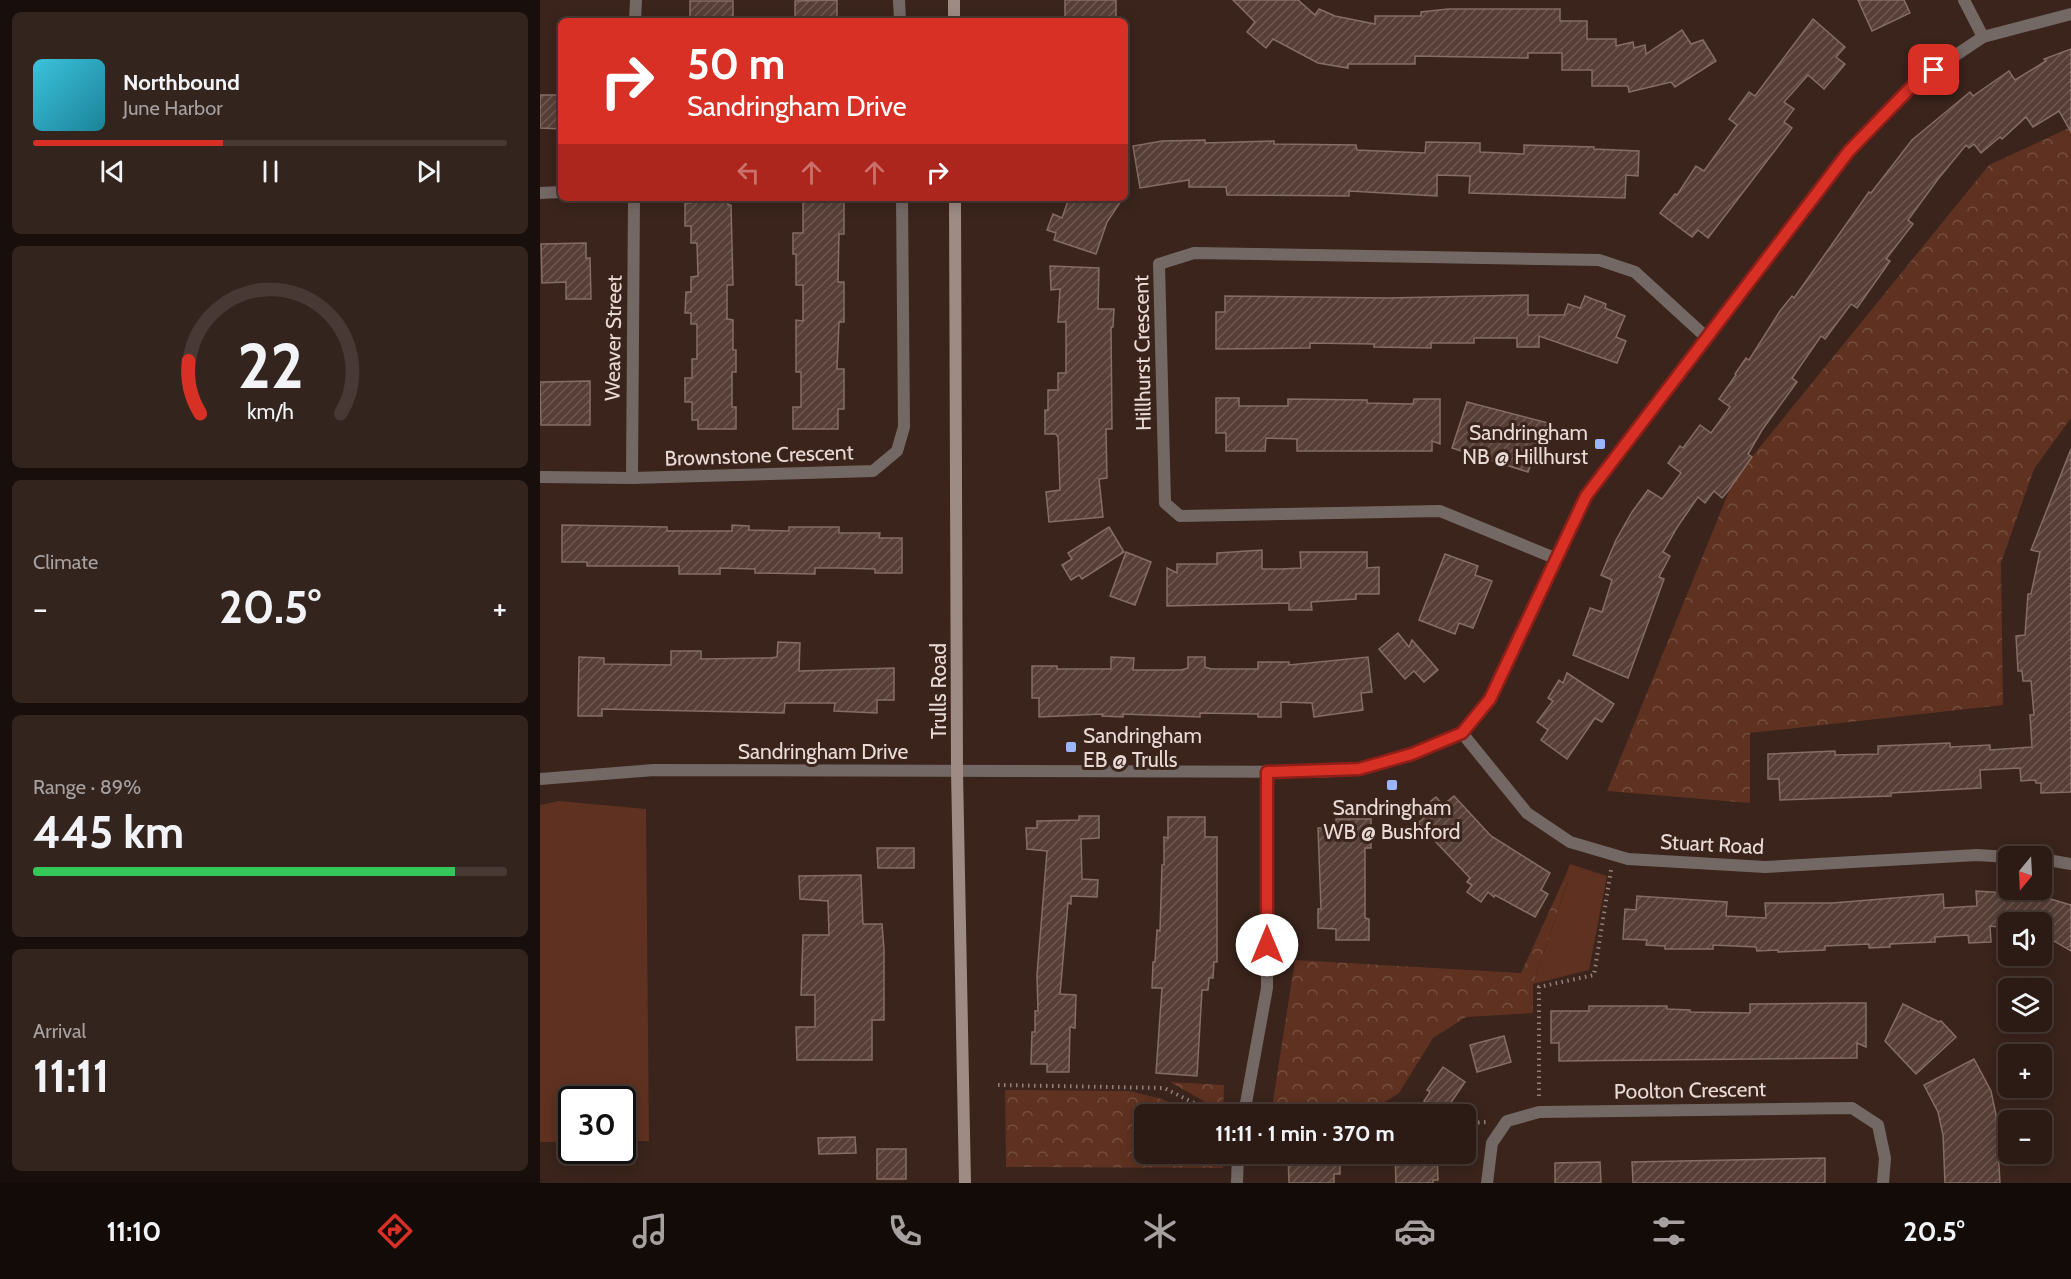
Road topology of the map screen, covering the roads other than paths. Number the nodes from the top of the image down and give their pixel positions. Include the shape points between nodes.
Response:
1 (636, 0) edge
2 (899, 0) edge
3 (954, 0) edge
4 (1964, 0) edge
5 (2071, 14) edge
6 (635, 18) edge
7 (900, 18) edge
8 (954, 18) edge
9 (1983, 38) junction
10 (558, 192) edge
11 (540, 193) edge
12 (634, 201) edge
13 (902, 201) edge
14 (955, 201) edge
15 (1706, 337) junction
16 (540, 477) edge
17 (632, 478) junction
18 (1557, 559) junction
19 (1462, 733) junction
20 (957, 771) junction
21 (1267, 772) junction
22 (540, 779) edge
23 (1998, 856) edge
24 (2052, 861) edge
25 (2071, 864) edge
26 (1246, 1104) edge
27 (1238, 1164) edge
28 (965, 1183) edge
29 (1237, 1183) edge
30 (1487, 1183) edge
31 (1883, 1183) edge

1 - 6 street
2 - 7 street
3 - 8 street
4 - 9 street
5 - 9 street, Sandringham Drive
9 - 15 street, Sandringham Drive via 1917,81 1849,151
10 - 11 street
12 - 17 street, Weaver Street
13 - 17 street, Brownstone Crescent via 904,427 897,451 873,471
14 - 20 street, Trulls Road
15 - 18 street, Sandringham Drive via 1586,496
15 - 18 street, Hillhurst Crescent via 1635,272 1599,260 1194,253 1160,264 1165,503 1180,516 1440,511
16 - 17 street, Brownstone Crescent
18 - 19 street, Sandringham Drive via 1490,699
19 - 21 street, Sandringham Drive via 1412,754 1359,769
19 - 23 street, Stuart Road via 1527,813 1570,842 1628,859 1765,867
20 - 21 street, Sandringham Drive
20 - 22 street, Sandringham Drive via 654,770
20 - 28 street, Trulls Road
21 - 26 street via 1267,988
24 - 25 street
27 - 29 street
30 - 31 street, Poolton Crescent via 1492,1143 1507,1121 1539,1112 1852,1108 1878,1125 1885,1158

